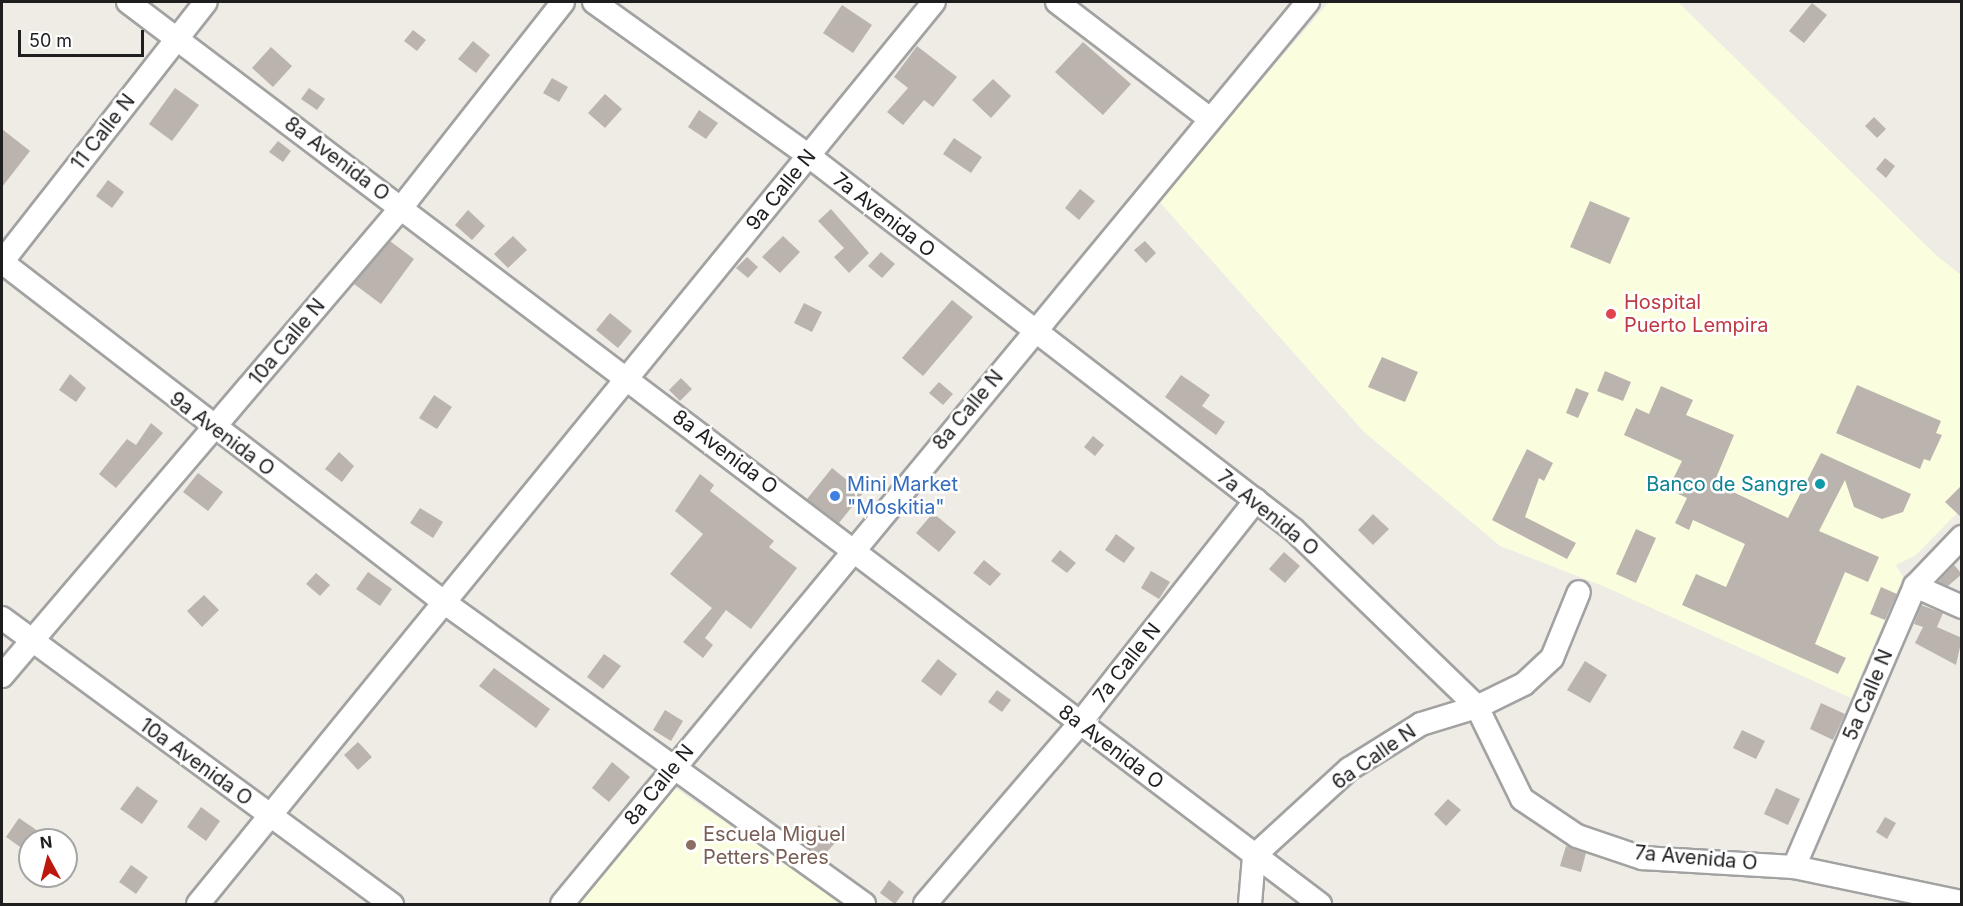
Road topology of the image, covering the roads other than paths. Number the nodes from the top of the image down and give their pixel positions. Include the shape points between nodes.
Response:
1 (128, 2) edge
2 (206, 2) edge
3 (563, 2) edge
4 (594, 2) edge
5 (934, 2) edge
6 (1058, 2) edge
7 (1308, 2) edge
8 (177, 38) junction
9 (1210, 119) junction
10 (809, 156) junction
11 (401, 208) junction
12 (2, 262) edge
13 (1034, 330) junction
14 (629, 379) junction
15 (214, 429) junction
16 (1256, 500) junction
17 (1962, 537) edge
18 (852, 549) junction
19 (1915, 586) junction
20 (1579, 592) dead end
21 (445, 603) junction
22 (1962, 608) edge
23 (2, 618) edge
24 (33, 642) junction
25 (2, 676) edge
26 (1477, 707) junction
27 (1080, 723) junction
28 (672, 769) junction
29 (269, 816) junction
30 (1254, 856) junction
31 (1794, 867) junction
32 (1962, 902) edge
33 (198, 904) edge
34 (392, 904) edge
35 (561, 904) edge
36 (864, 904) edge
37 (925, 904) edge
38 (1250, 904) edge
39 (1320, 904) edge

1 - 8 street, 8a Avenida O
2 - 8 street, 11 Calle N
3 - 11 street, 10a Calle N
4 - 10 street, 7a Avenida O
5 - 10 street, 9a Calle N
6 - 9 street
7 - 9 street, 8a Calle N
8 - 11 street, 8a Avenida O
8 - 12 street, 11 Calle N
9 - 13 street, 8a Calle N
10 - 13 street, 7a Avenida O
10 - 14 street, 9a Calle N
11 - 14 street, 8a Avenida O
11 - 15 street, 10a Calle N
12 - 15 street, 9a Avenida O
13 - 16 street, 7a Avenida O
13 - 18 street, 8a Calle N
14 - 18 street, 8a Avenida O
14 - 21 street
15 - 21 street, 9a Avenida O
15 - 24 street, 10a Calle N
16 - 26 street, 7a Avenida O via 1294,530
16 - 27 street, 7a Calle N
17 - 19 street, 5a Calle N
18 - 27 street, 8a Avenida O
18 - 28 street, 8a Calle N
19 - 22 street
19 - 31 street, 5a Calle N
20 - 26 street, 6a Calle N via 1552,658 1524,684
21 - 28 street, 9a Avenida O
21 - 29 street
23 - 24 street, 10a Avenida O
24 - 25 street, 10a Calle N
24 - 29 street, 10a Avenida O
26 - 30 street, 6a Calle N via 1421,724 1348,769
26 - 31 street, 7a Avenida O via 1522,799 1577,836 1642,858
27 - 30 street, 8a Avenida O
27 - 37 street, 7a Calle N
28 - 35 street, 8a Calle N
28 - 36 street, 9a Avenida O
29 - 33 street
29 - 34 street, 10a Avenida O
30 - 38 street
30 - 39 street, 8a Avenida O
31 - 32 street, 7a Avenida O

